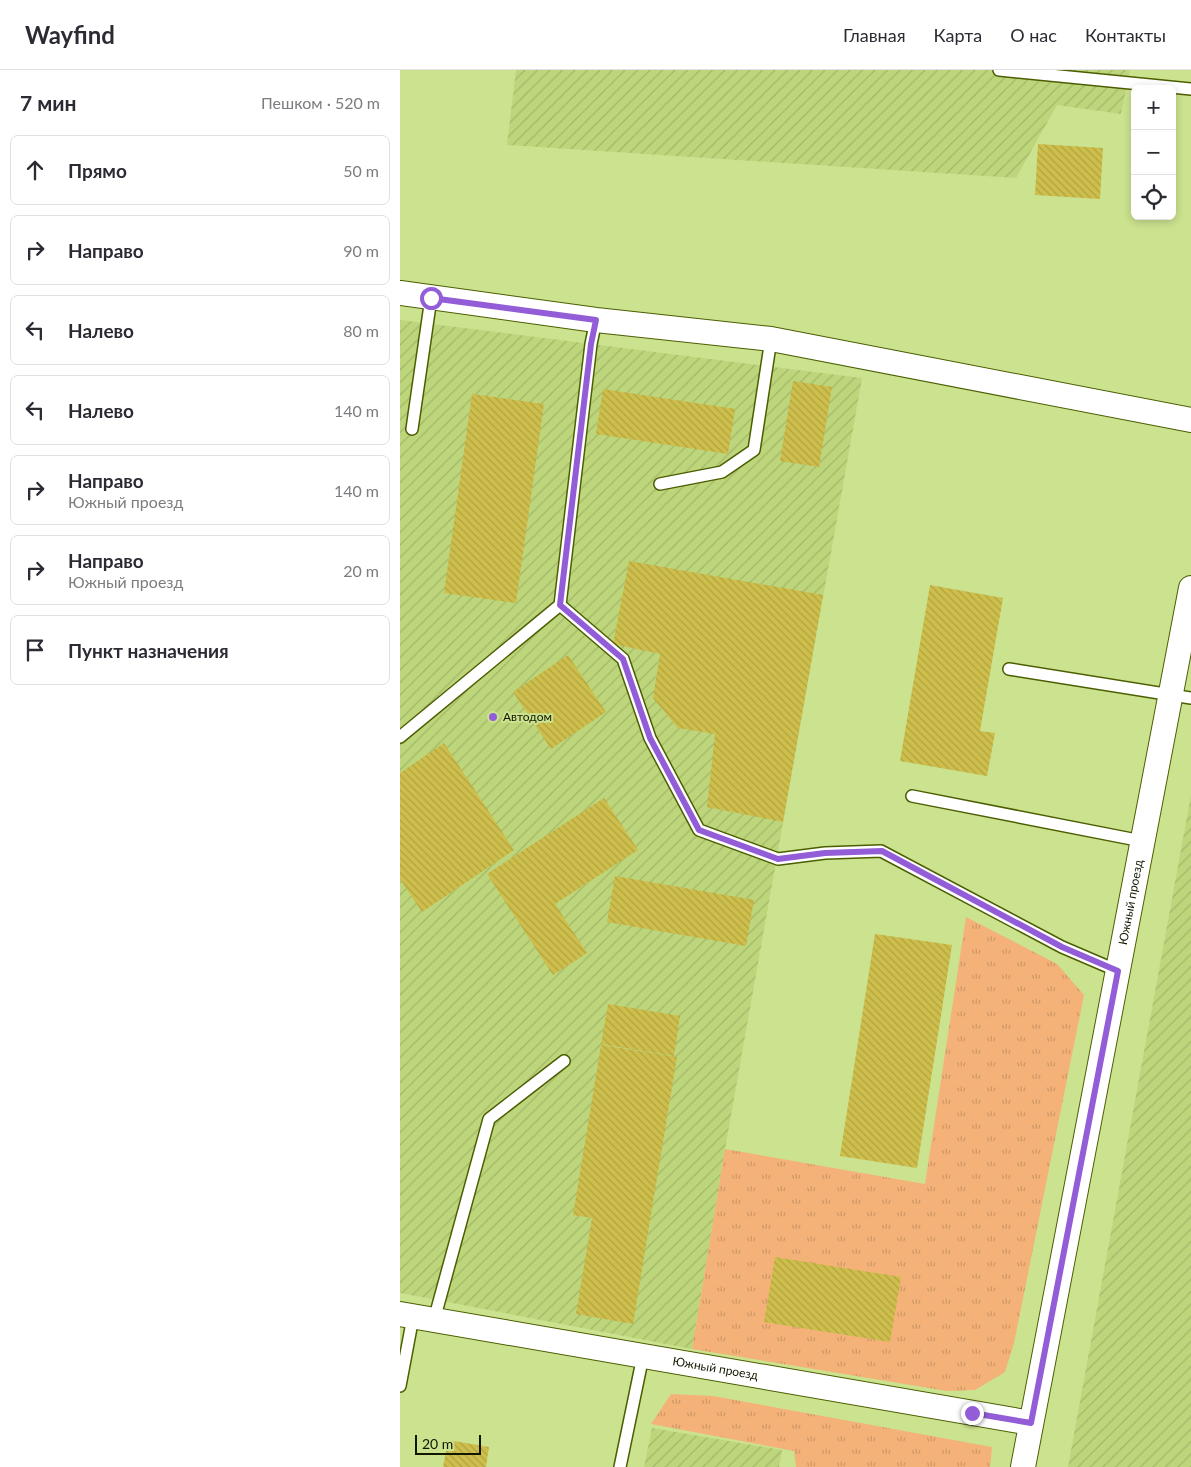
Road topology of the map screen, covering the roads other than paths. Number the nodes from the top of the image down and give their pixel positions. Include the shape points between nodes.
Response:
1 (999, 70) edge
2 (1191, 89) edge
3 (400, 293) edge
4 (431, 298) junction
5 (596, 320) junction
6 (772, 339) junction
7 (1191, 420) edge
8 (412, 429) dead end
9 (660, 484) dead end
10 (1191, 588) edge
11 (560, 605) junction
12 (1010, 668) dead end
13 (1181, 697) edge
14 (400, 737) edge
15 (912, 796) dead end
16 (1142, 841) junction
17 (1118, 971) junction
18 (564, 1061) dead end
19 (416, 1317) edge
20 (643, 1356) junction
21 (400, 1386) edge
22 (1031, 1423) junction
23 (620, 1467) edge
24 (1023, 1467) edge

1 - 2 lane
3 - 4 street
4 - 5 street
4 - 8 lane
5 - 6 street
5 - 11 lane
6 - 7 street
6 - 9 lane via 754,450 722,472
10 - 13 street, Южный проезд
11 - 14 lane
11 - 17 lane via 623,659 650,738 699,830 778,859 882,851 1062,947
12 - 13 lane
13 - 16 street, Южный проезд
15 - 16 lane
16 - 17 street, Южный проезд
17 - 22 street, Южный проезд
18 - 19 lane via 489,1119
19 - 20 street, Южный проезд
19 - 21 lane
20 - 22 street, Южный проезд
20 - 23 lane
22 - 24 street, Южный проезд

